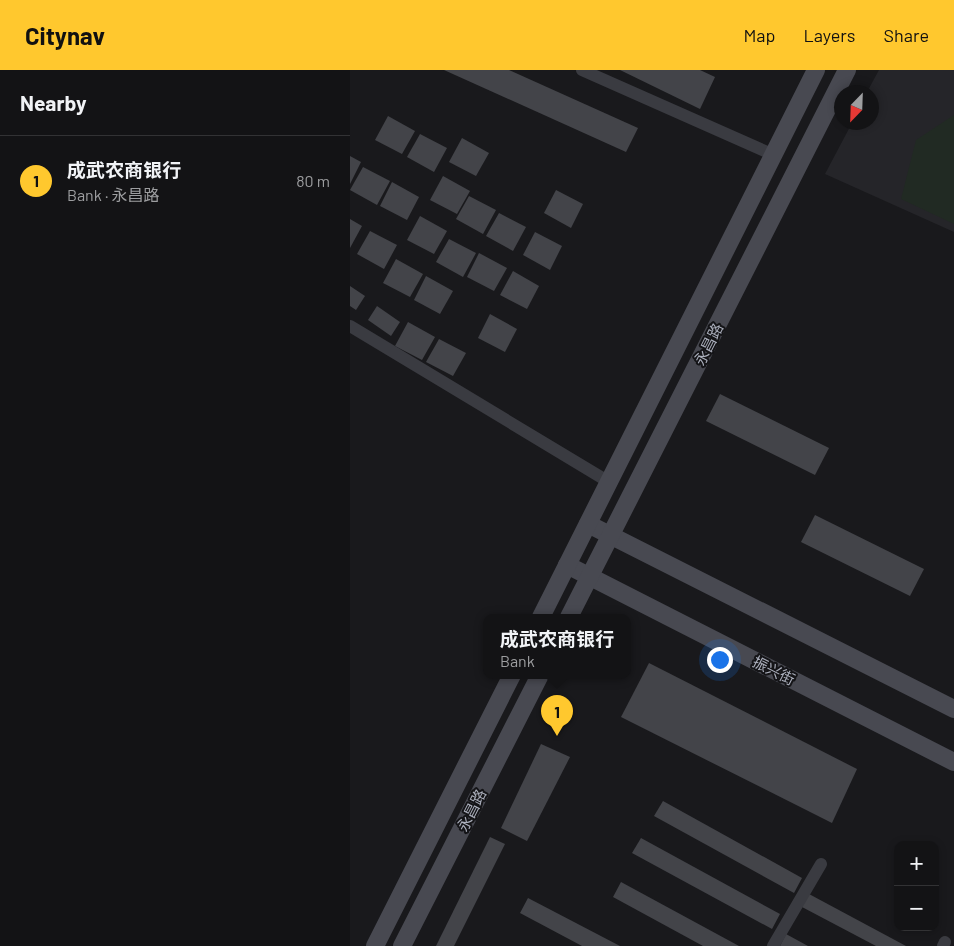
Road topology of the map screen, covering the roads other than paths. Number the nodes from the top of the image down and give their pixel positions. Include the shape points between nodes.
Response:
1 (582, 70) edge
2 (816, 70) edge
3 (847, 70) edge
4 (774, 155) junction
5 (350, 326) edge
6 (609, 482) junction
7 (588, 524) junction
8 (610, 536) junction
9 (567, 565) junction
10 (590, 577) junction
11 (542, 614) edge
12 (571, 614) edge
13 (510, 679) edge
14 (538, 679) edge
15 (954, 709) edge
16 (954, 762) edge
17 (822, 864) dead end
18 (375, 946) edge
19 (402, 946) edge
20 (773, 946) edge

1 - 4 street
2 - 4 main road, 永昌路
3 - 8 main road, 永昌路
4 - 6 main road, 永昌路
5 - 6 street
6 - 7 main road, 永昌路
7 - 8 main road
7 - 9 main road, 永昌路
8 - 10 main road, 永昌路
8 - 15 main road
9 - 10 main road, 振兴街
9 - 11 main road, 永昌路
10 - 12 main road, 永昌路
10 - 16 main road, 振兴街
13 - 18 main road, 永昌路
14 - 19 main road, 永昌路
17 - 20 street

